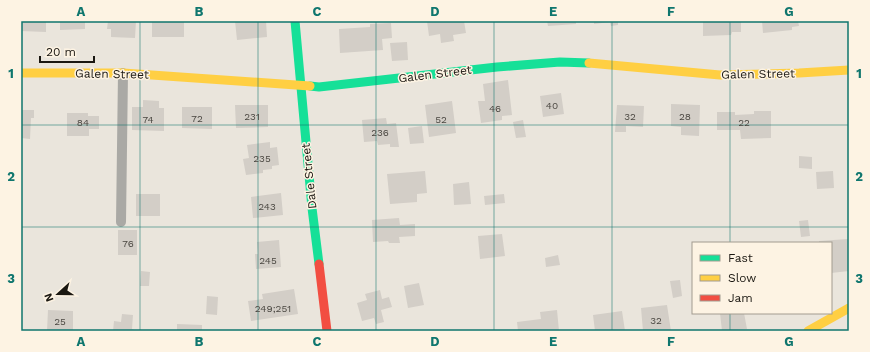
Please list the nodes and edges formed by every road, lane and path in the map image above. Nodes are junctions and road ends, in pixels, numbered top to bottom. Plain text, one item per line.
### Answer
1 (295, 21) edge
2 (849, 70) edge
3 (123, 73) junction
4 (21, 74) edge
5 (300, 85) junction
6 (121, 222) dead end
7 (849, 308) edge
8 (327, 331) edge
9 (808, 331) edge

1 - 5 street, Dale Street
2 - 5 street, Galen Street
3 - 4 street, Galen Street
3 - 5 street, Galen Street
3 - 6 lane
5 - 8 street, Dale Street
7 - 9 street

